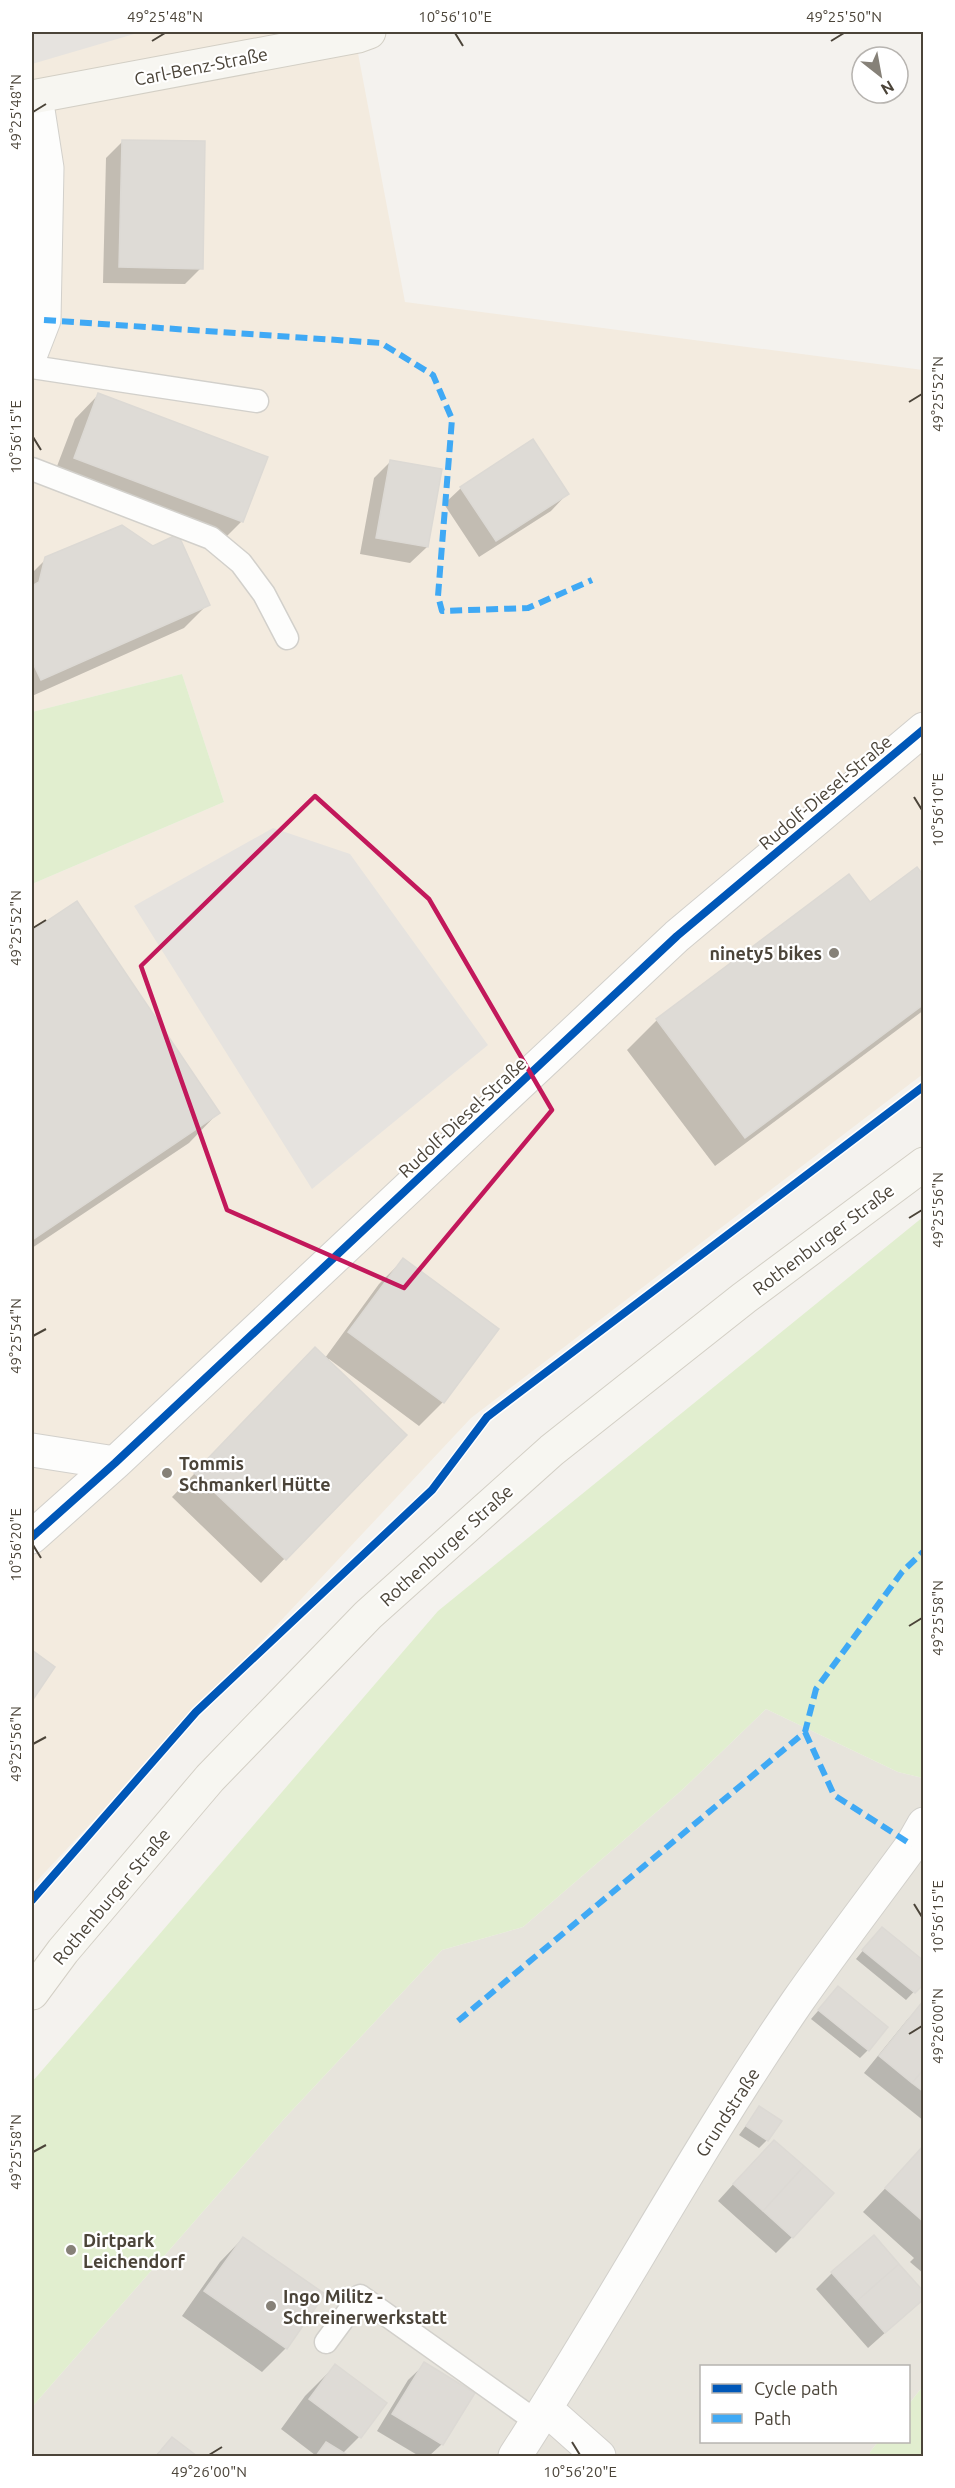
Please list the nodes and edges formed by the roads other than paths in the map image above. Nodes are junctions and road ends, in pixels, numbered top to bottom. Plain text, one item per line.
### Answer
1 (369, 32) edge
2 (34, 97) edge
3 (32, 351) edge
4 (32, 367) edge
5 (257, 401) dead end
6 (32, 469) edge
7 (286, 638) dead end
8 (924, 729) edge
9 (924, 1164) edge
10 (32, 1450) edge
11 (115, 1463) junction
12 (32, 1537) edge
13 (924, 1824) edge
14 (32, 1993) edge
15 (326, 2342) dead end
16 (542, 2415) junction
17 (515, 2457) edge
18 (599, 2457) edge

1 - 2 main road, Carl-Benz-Straße
2 - 3 street
4 - 5 lane
6 - 7 lane
8 - 11 street, Rudolf-Diesel-Straße
9 - 14 main road, Rothenburger Straße
10 - 11 street
11 - 12 street, Rudolf-Diesel-Straße
13 - 16 street, Grundstraße
15 - 16 lane
16 - 17 street, Grundstraße
16 - 18 street

